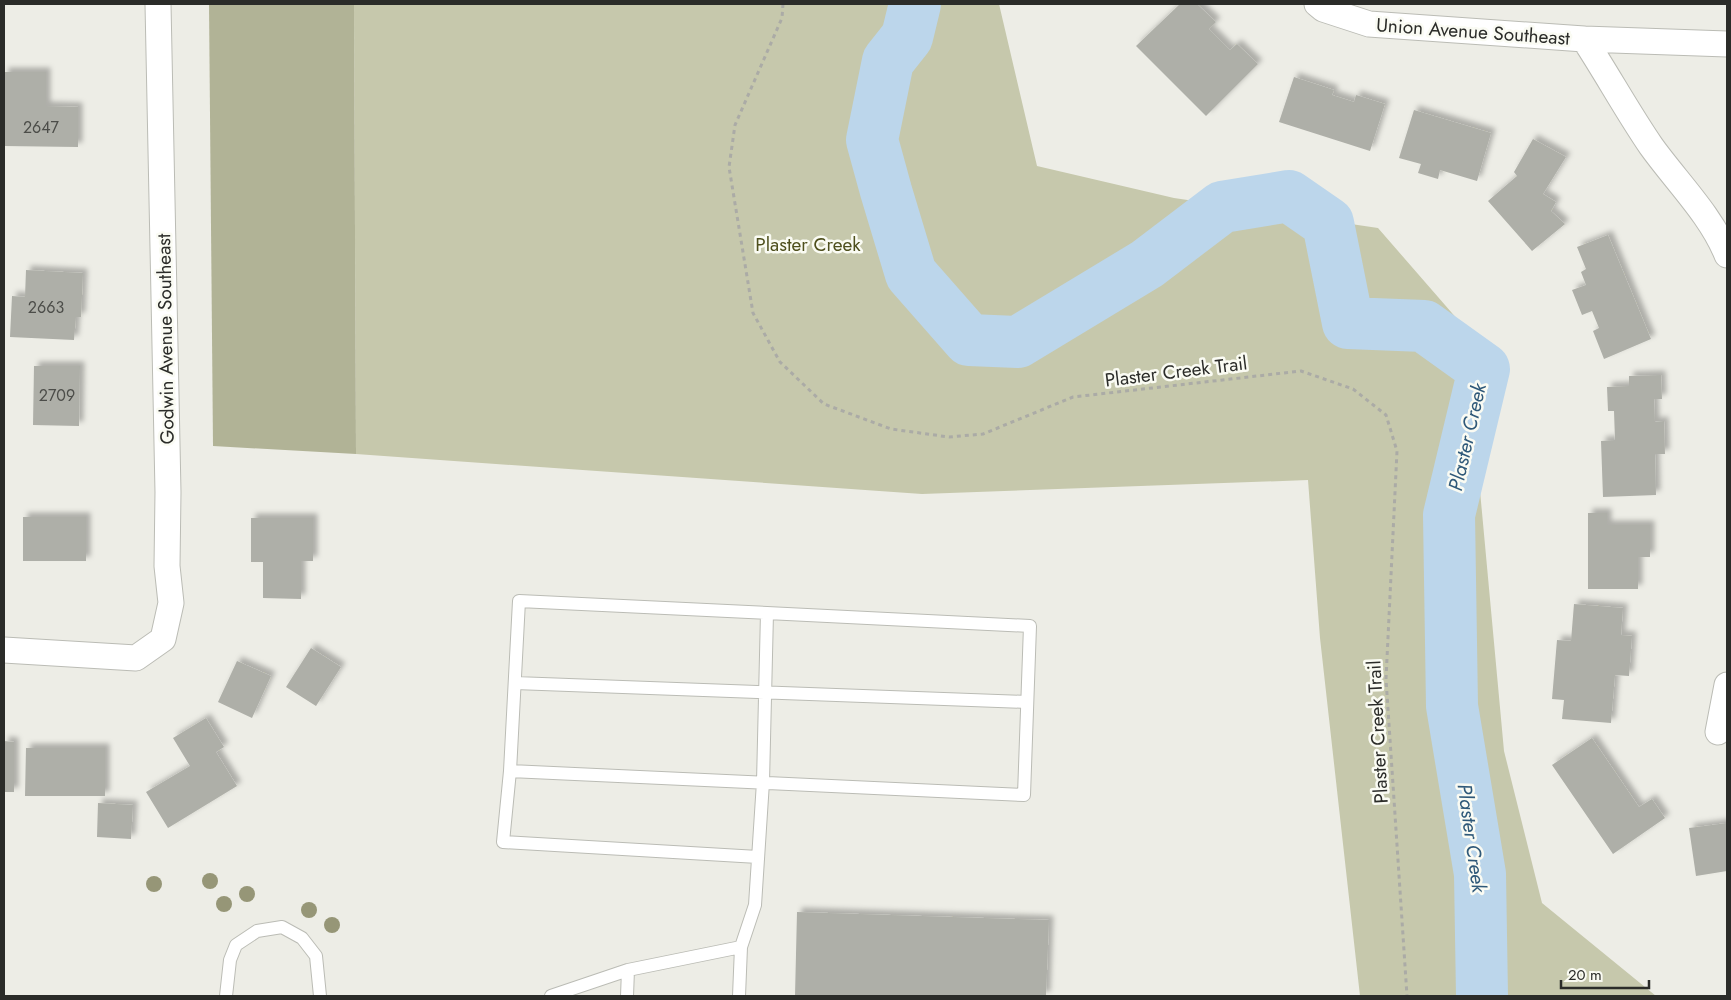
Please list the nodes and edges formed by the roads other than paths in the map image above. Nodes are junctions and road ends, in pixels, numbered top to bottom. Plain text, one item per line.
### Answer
1 (158, 4) edge
2 (1317, 4) edge
3 (1584, 39) junction
4 (1727, 44) edge
5 (1727, 256) edge
6 (767, 613) junction
7 (4, 650) edge
8 (516, 683) junction
9 (1727, 685) edge
10 (765, 693) junction
11 (1027, 702) junction
12 (1718, 732) dead end
13 (510, 771) junction
14 (763, 782) junction
15 (758, 856) junction
16 (741, 947) junction
17 (628, 970) junction
18 (320, 992) edge
19 (226, 996) edge
20 (551, 996) edge
21 (627, 996) edge
22 (739, 996) edge

1 - 7 street, Godwin Avenue Southeast
2 - 3 street, Union Avenue Southeast
3 - 4 street
3 - 5 street, Union Avenue Southeast
6 - 8 lane
6 - 10 lane
6 - 11 lane
8 - 10 lane
8 - 13 lane
9 - 12 street
10 - 11 lane
10 - 14 lane
11 - 14 lane
13 - 14 lane
13 - 15 lane
14 - 15 lane
15 - 16 lane
16 - 17 lane
16 - 22 lane
17 - 20 lane
17 - 21 lane
18 - 19 lane

